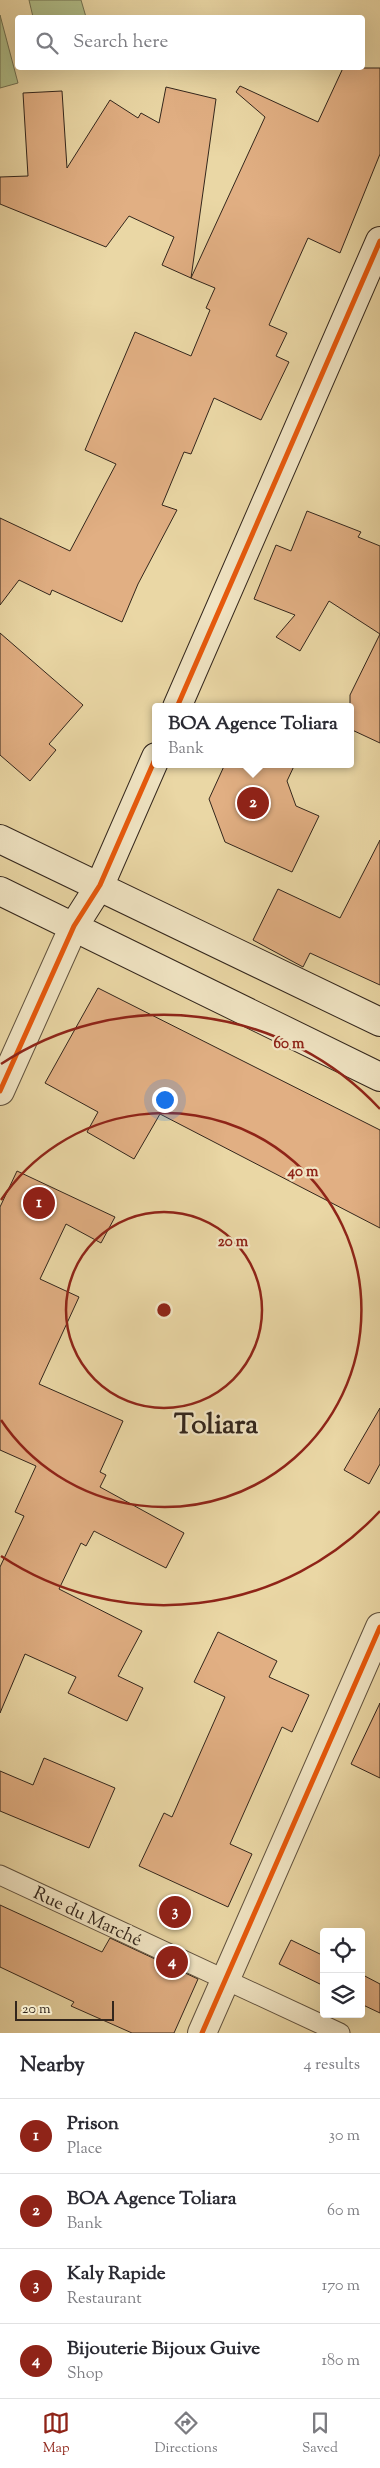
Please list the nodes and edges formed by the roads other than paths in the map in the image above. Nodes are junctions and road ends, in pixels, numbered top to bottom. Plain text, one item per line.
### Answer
1 (380, 241) edge
2 (179, 703) edge
3 (152, 766) edge
4 (0, 838) edge
5 (100, 885) junction
6 (0, 891) edge
7 (74, 926) junction
8 (380, 1022) edge
9 (380, 1077) edge
10 (0, 1090) edge
11 (380, 1626) edge
12 (0, 1874) edge
13 (225, 1979) junction
14 (202, 2033) edge
15 (340, 2033) edge

1 - 2 street
3 - 5 street
4 - 5 street
5 - 7 street
5 - 8 street
6 - 7 street
7 - 9 street
7 - 10 street
11 - 13 street
12 - 13 lane, Rue du Marché
13 - 14 street
13 - 15 lane, Rue du Marché

